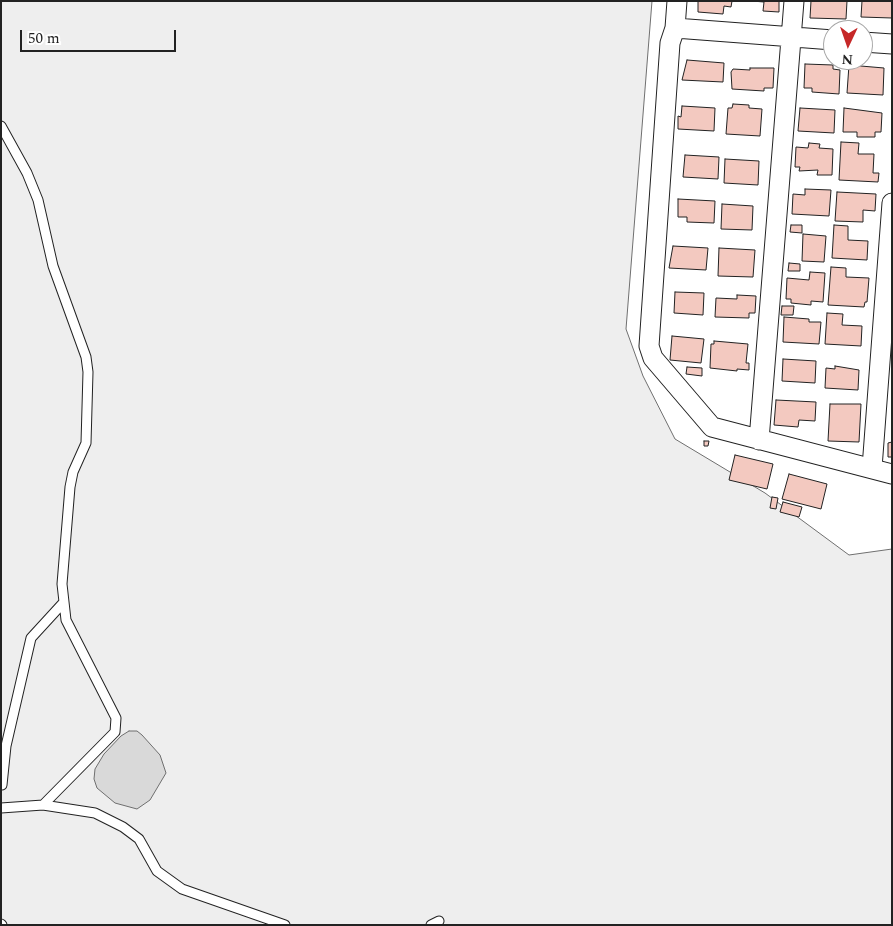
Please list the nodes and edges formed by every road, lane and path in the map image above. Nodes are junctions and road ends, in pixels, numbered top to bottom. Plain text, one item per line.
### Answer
1 (677, 1) edge
2 (794, 1) edge
3 (675, 28) junction
4 (792, 37) junction
5 (823, 39) edge
6 (873, 43) edge
7 (892, 44) edge
8 (1, 126) edge
9 (892, 203) edge
10 (759, 440) junction
11 (872, 468) junction
12 (892, 474) edge
13 (64, 602) junction
14 (2, 785) edge
15 (43, 805) junction
16 (1, 808) edge
17 (285, 925) edge

1 - 3 street
2 - 4 street
3 - 4 street
3 - 10 street
4 - 5 street
4 - 10 street
6 - 7 street
8 - 13 lane
9 - 11 street
10 - 11 street
11 - 12 street
13 - 14 lane
13 - 15 lane
15 - 16 lane
15 - 17 lane

